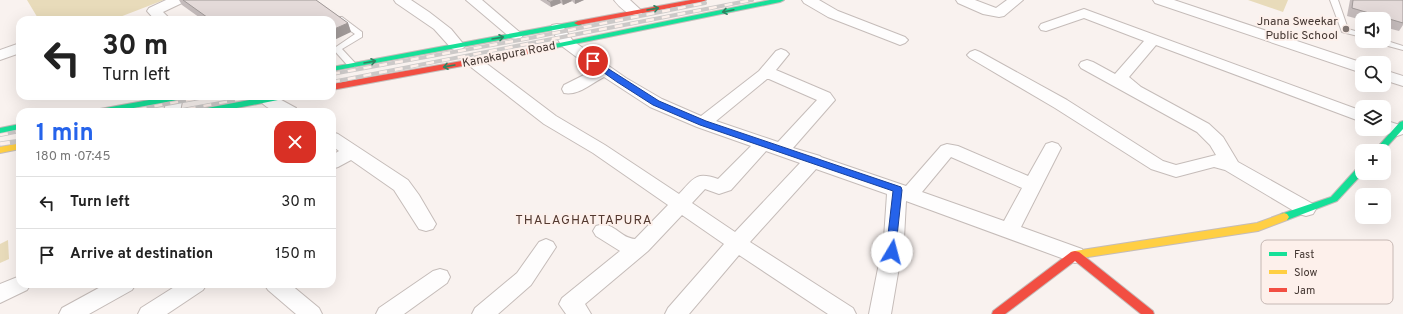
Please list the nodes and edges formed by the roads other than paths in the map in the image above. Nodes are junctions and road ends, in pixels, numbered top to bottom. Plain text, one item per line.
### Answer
1 (177, 0) edge
2 (401, 0) edge
3 (473, 0) edge
4 (621, 0) edge
5 (702, 0) edge
6 (780, 0) edge
7 (809, 0) edge
8 (963, 0) edge
9 (1016, 0) edge
10 (1160, 0) edge
11 (1334, 0) edge
12 (636, 12) junction
13 (332, 14) edge
14 (159, 16) edge
15 (335, 16) edge
16 (336, 17) edge
17 (1046, 27) dead end
18 (558, 28) junction
19 (1355, 33) edge
20 (516, 35) junction
21 (1153, 39) junction
22 (900, 40) dead end
23 (568, 44) junction
24 (1391, 44) edge
25 (457, 46) junction
26 (1403, 48) edge
27 (16, 49) edge
28 (336, 50) edge
29 (336, 50) edge
30 (781, 54) dead end
31 (0, 55) edge
32 (975, 55) dead end
33 (473, 61) junction
34 (1087, 65) dead end
35 (352, 66) junction
36 (1355, 66) edge
37 (336, 68) edge
38 (605, 70) junction
39 (765, 74) junction
40 (1391, 78) edge
41 (1403, 82) edge
42 (336, 86) edge
43 (570, 89) dead end
44 (1140, 94) junction
45 (146, 100) edge
46 (275, 105) edge
47 (115, 108) edge
48 (244, 108) edge
49 (1355, 114) edge
50 (703, 123) junction
51 (1395, 127) edge
52 (16, 128) edge
53 (0, 131) edge
54 (336, 141) edge
55 (764, 143) junction
56 (1383, 144) edge
57 (16, 147) edge
58 (1052, 148) dead end
59 (0, 150) edge
60 (782, 150) junction
61 (352, 151) junction
62 (814, 160) junction
63 (336, 161) edge
64 (1231, 166) junction
65 (1355, 176) edge
66 (1033, 185) junction
67 (904, 192) junction
68 (681, 205) junction
69 (1306, 209) junction
70 (426, 224) dead end
71 (603, 231) dead end
72 (1009, 231) junction
73 (737, 243) junction
74 (546, 247) dead end
75 (637, 248) junction
76 (1075, 255) junction
77 (440, 277) dead end
78 (16, 286) edge
79 (119, 288) edge
80 (190, 288) edge
81 (280, 288) edge
82 (0, 294) edge
83 (82, 311) edge
84 (149, 314) edge
85 (310, 314) edge
86 (387, 314) edge
87 (483, 314) edge
88 (580, 314) edge
89 (676, 314) edge
90 (845, 314) edge
91 (880, 314) edge
92 (997, 314) edge
93 (1149, 314) edge

1 - 14 street
2 - 25 street
3 - 20 street
4 - 12 street
12 -> 5 main road, Kanakapura Road
6 -> 23 main road, Kanakapura Road
7 - 22 street
8 - 9 street
10 - 36 street
11 - 19 lane
12 - 18 main road, Kanakapura Road
13 - 15 lane
16 - 29 lane
17 - 21 street
18 - 20 main road, Kanakapura Road
18 - 23 street
25 -> 20 main road, Kanakapura Road
21 - 44 street
21 - 49 street
23 - 33 main road, Kanakapura Road
23 - 38 street
24 - 26 lane
35 -> 25 main road, Kanakapura Road
27 - 31 street
28 - 35 lane
30 - 39 street
32 - 64 street
33 -> 42 main road, Kanakapura Road
33 - 68 street
34 - 44 street
35 - 37 main road, Kanakapura Road
38 - 43 street
38 - 50 street
39 - 50 street
39 - 60 street
40 - 41 street
44 - 64 street
45 - 47 main road
46 - 48 main road
50 - 55 street
51 - 56 main road
52 - 53 main road
54 - 61 street
55 - 60 street
55 - 68 street
57 - 59 main road
58 - 66 street
60 - 62 street
61 - 63 street
61 - 70 street
62 - 67 street
62 - 73 street
64 - 69 street
65 - 69 main road
66 - 67 street
66 - 72 street
67 - 72 street
67 - 91 street
68 - 73 street
68 - 75 street
69 - 76 main road
71 - 75 street
72 - 76 street
73 - 89 street
73 - 90 street
74 - 87 street
75 - 88 street
76 - 92 main road
76 - 93 main road
77 - 86 street
78 - 82 street
79 - 83 street
80 - 84 street
81 - 85 street

